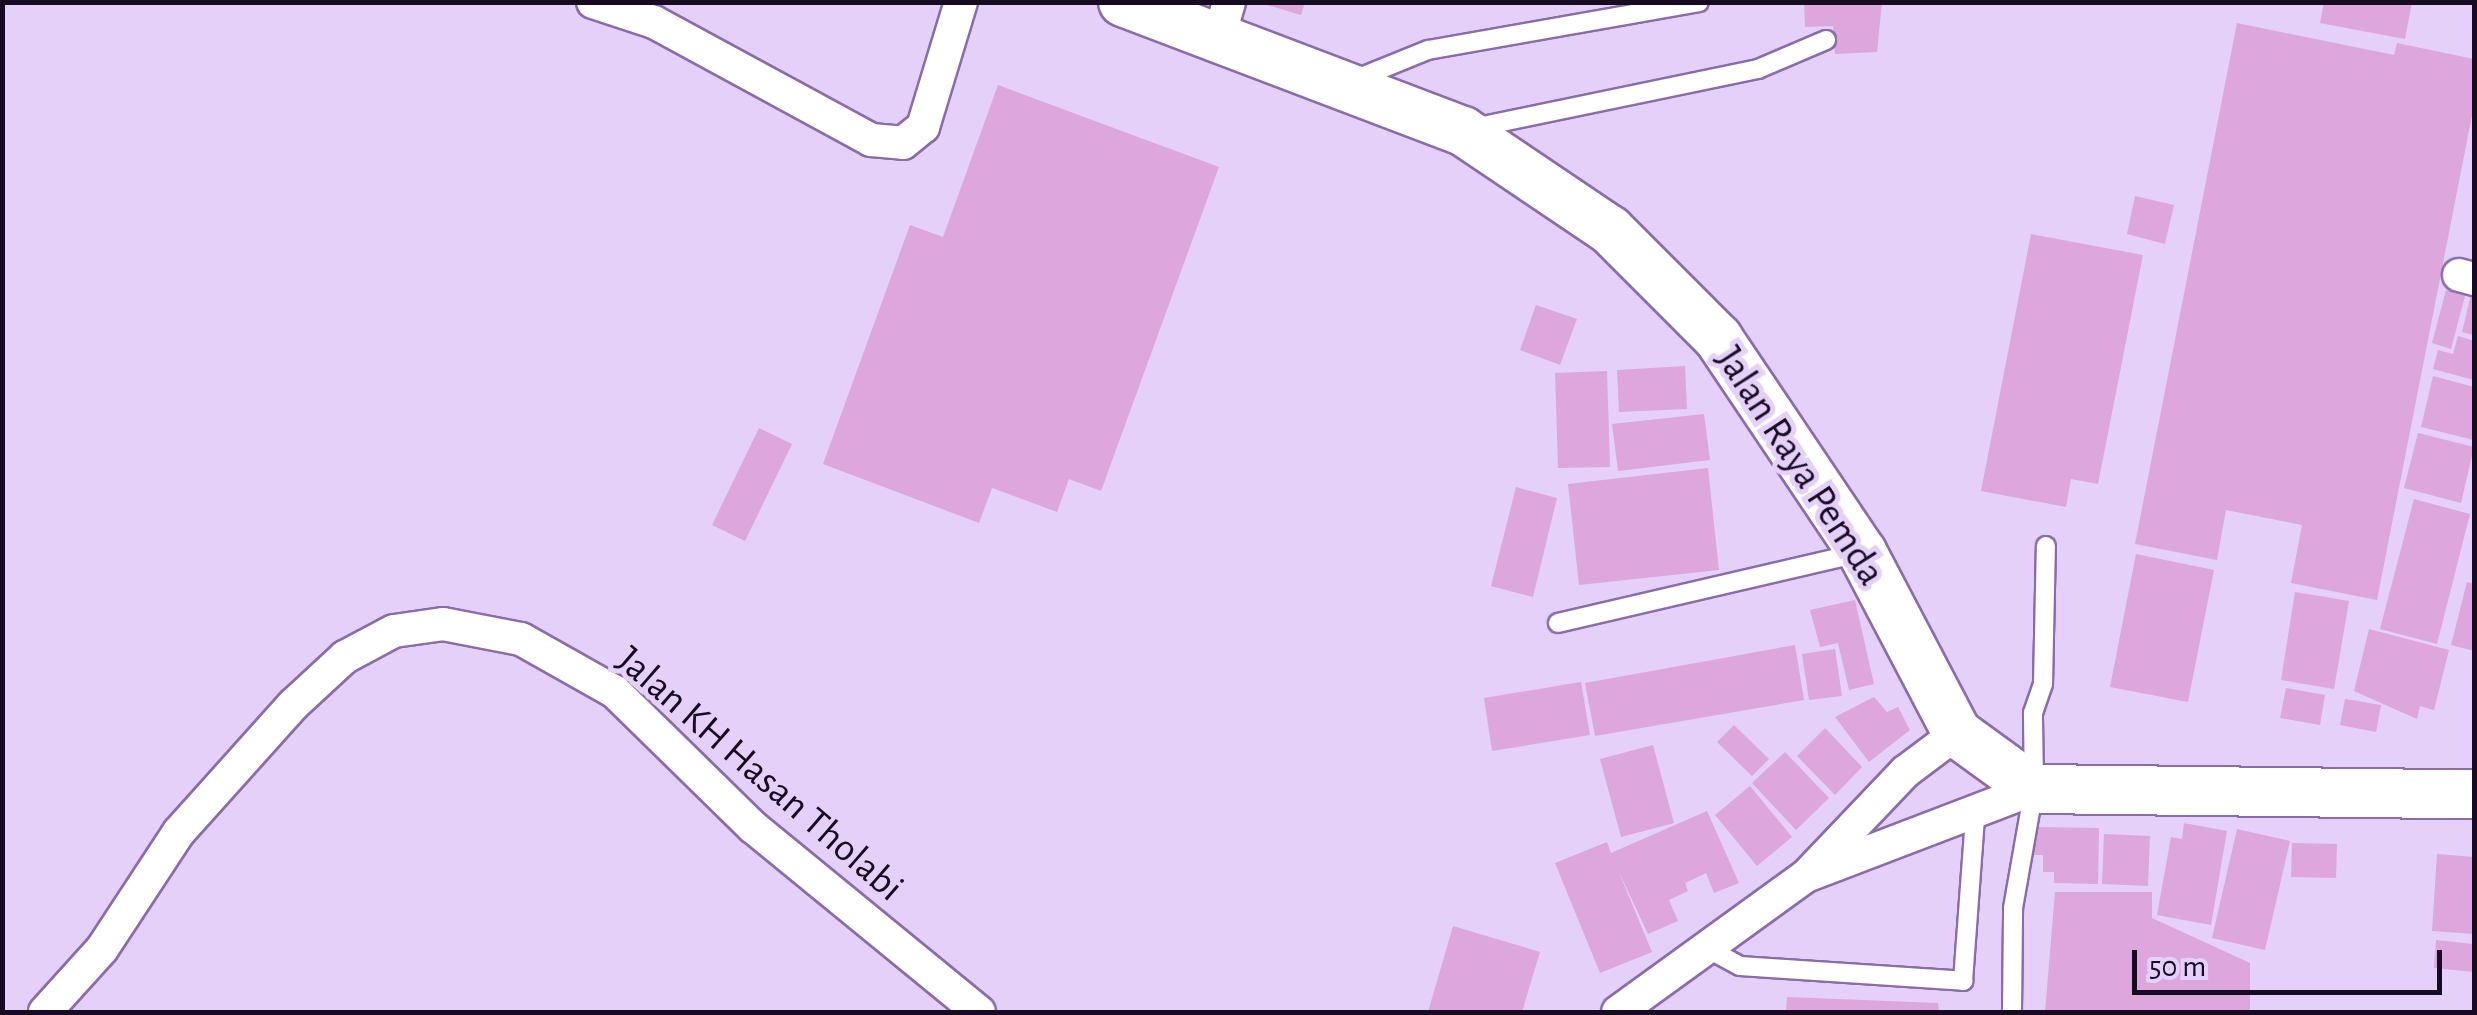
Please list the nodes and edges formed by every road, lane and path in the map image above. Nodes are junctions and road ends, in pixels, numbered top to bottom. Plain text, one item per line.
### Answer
1 (593, 2) edge
2 (961, 2) edge
3 (1123, 2) edge
4 (1699, 2) edge
5 (1224, 22) edge
6 (1826, 40) dead end
7 (1344, 84) junction
8 (1463, 131) junction
9 (2046, 546) dead end
10 (1862, 552) junction
11 (1558, 623) dead end
12 (1958, 733) junction
13 (2034, 789) junction
14 (2474, 794) edge
15 (1975, 818) junction
16 (1806, 876) junction
17 (1703, 946) junction
18 (45, 1012) edge
19 (979, 1012) edge
20 (1618, 1012) edge
21 (2012, 1012) edge

1 - 2 street
3 - 5 main road, Jalan Raya Pemda
4 - 7 lane
5 - 7 main road, Jalan Raya Pemda
6 - 8 lane
7 - 8 main road, Jalan Raya Pemda
8 - 10 main road, Jalan Raya Pemda
9 - 13 lane
10 - 11 lane
10 - 12 main road, Jalan Raya Pemda
12 - 13 main road, Jalan Raya Pemda
12 - 16 street
13 - 14 main road
13 - 15 street
13 - 21 lane
15 - 16 street
15 - 17 lane
16 - 17 street
17 - 20 street
18 - 19 street, Jalan KH Hasan Tholabi

